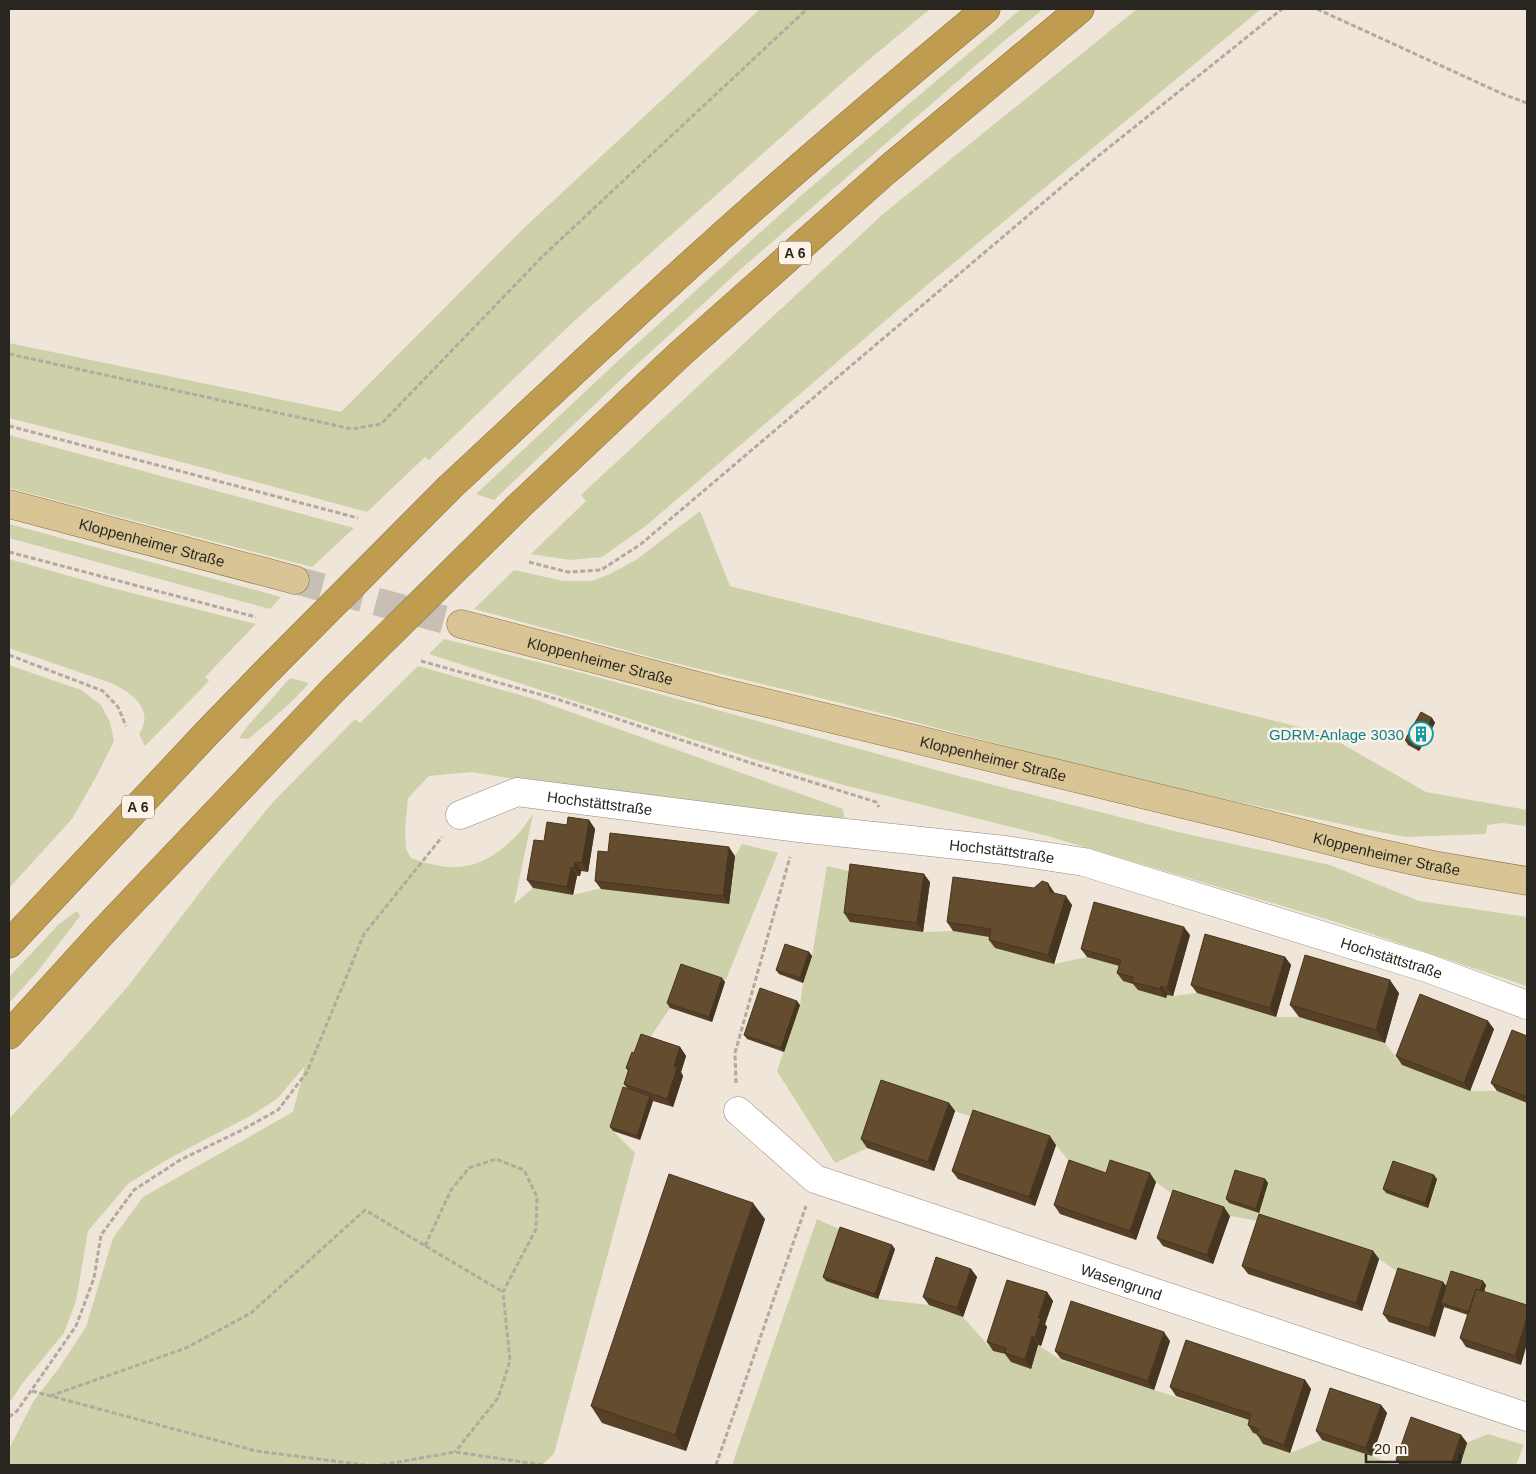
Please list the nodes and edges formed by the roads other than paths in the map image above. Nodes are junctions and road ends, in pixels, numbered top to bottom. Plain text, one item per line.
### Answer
1 (986, 9) edge
2 (1080, 9) edge
3 (9, 504) edge
4 (295, 580) tunnel mouth
5 (461, 624) tunnel mouth
6 (460, 815) road end
7 (1527, 881) edge
8 (9, 944) edge
9 (1527, 1005) edge
10 (9, 1035) edge
11 (738, 1111) road end
12 (1527, 1417) edge

1 - 8 highway, A 6, bridge
2 - 10 highway, A 6, bridge
3 - 4 main road, Kloppenheimer Straße
5 - 7 main road, Kloppenheimer Straße
6 - 9 street, Hochstättstraße
11 - 12 street, Wasengrund

